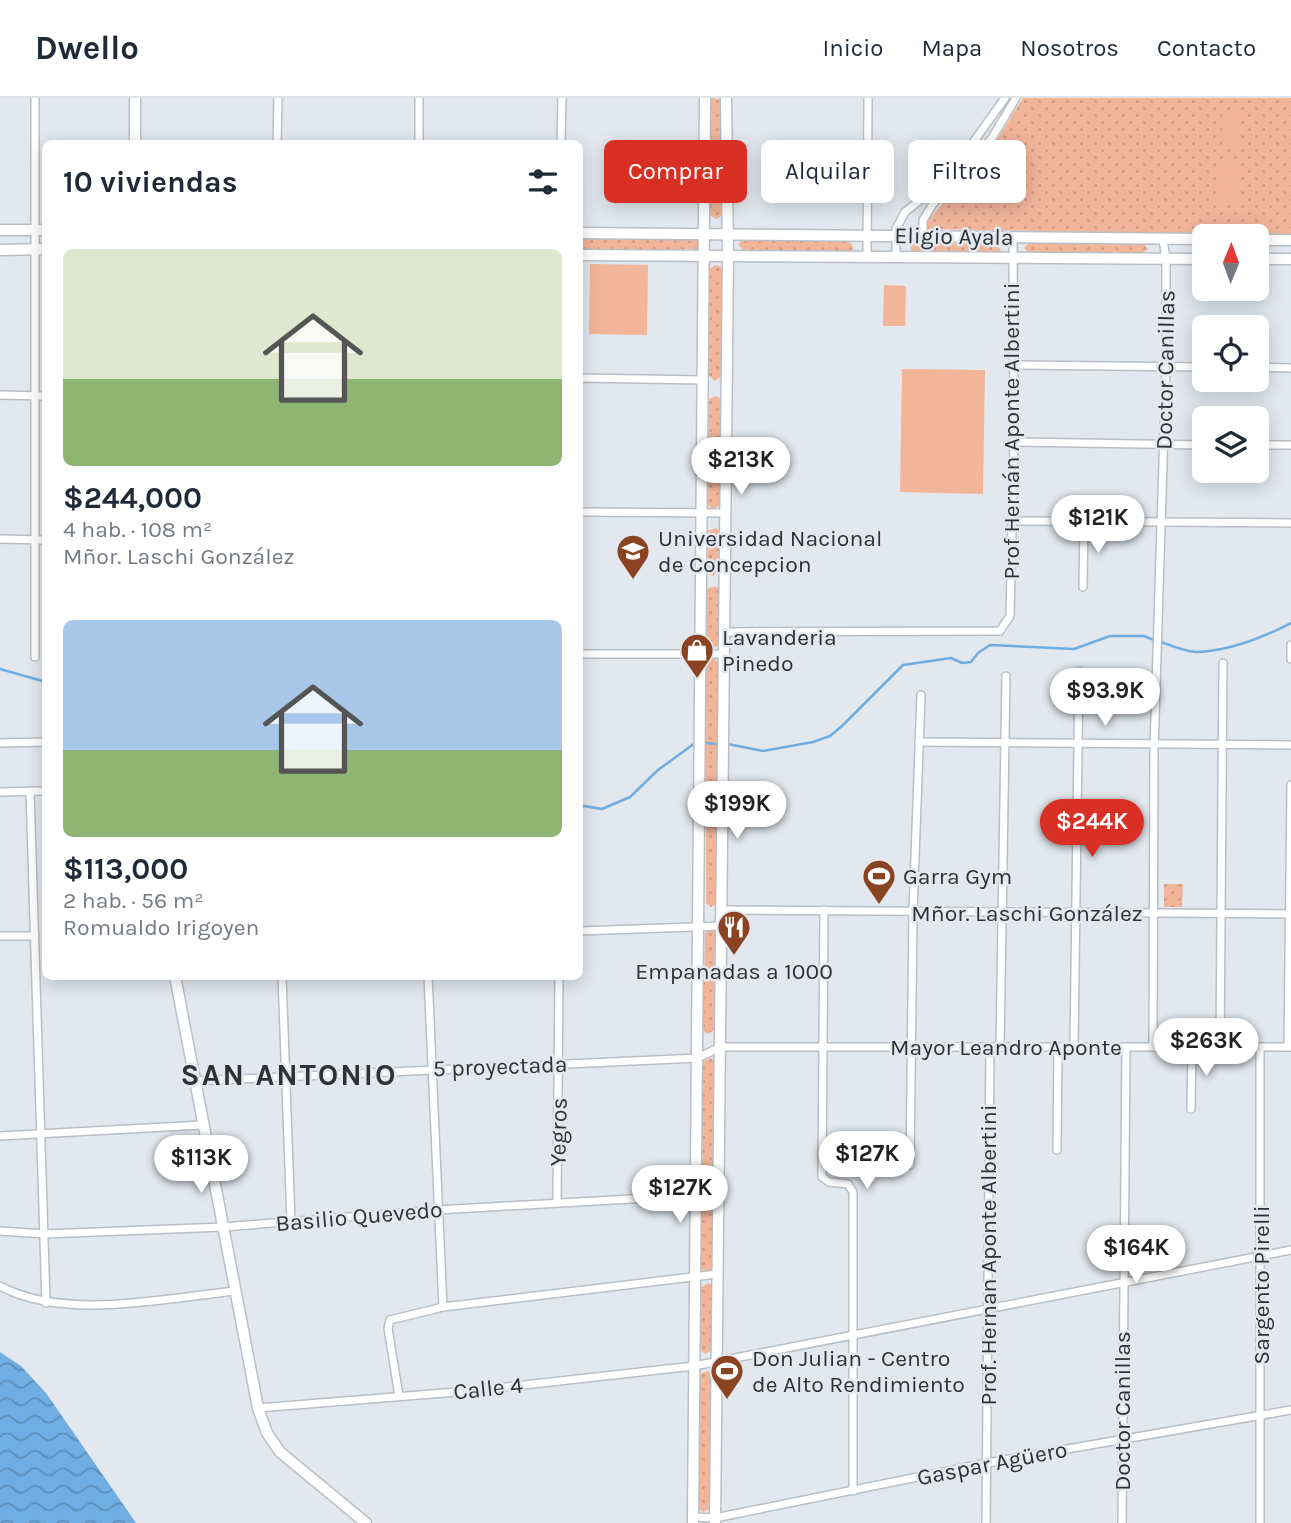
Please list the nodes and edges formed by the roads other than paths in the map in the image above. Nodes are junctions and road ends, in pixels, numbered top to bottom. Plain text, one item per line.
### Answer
1 (36, 98) edge
2 (135, 98) edge
3 (278, 98) edge
4 (419, 98) edge
5 (562, 98) edge
6 (705, 98) edge
7 (726, 98) edge
8 (868, 98) edge
9 (1005, 98) edge
10 (1016, 98) edge
11 (135, 140) edge
12 (278, 140) edge
13 (419, 140) edge
14 (561, 140) edge
15 (0, 230) edge
16 (40, 230) edge
17 (583, 233) edge
18 (727, 233) junction
19 (704, 234) junction
20 (868, 236) junction
21 (896, 236) junction
22 (923, 236) junction
23 (1013, 237) junction
24 (1163, 239) junction
25 (1192, 239) edge
26 (1269, 240) edge
27 (1291, 240) edge
28 (41, 249) edge
29 (0, 250) edge
30 (583, 254) edge
31 (706, 254) junction
32 (729, 255) junction
33 (867, 257) junction
34 (1011, 257) junction
35 (896, 258) junction
36 (1166, 259) junction
37 (1192, 259) edge
38 (1269, 259) edge
39 (1291, 259) edge
40 (1011, 365) junction
41 (1166, 367) junction
42 (1192, 367) edge
43 (1269, 367) edge
44 (1291, 368) edge
45 (583, 378) edge
46 (704, 380) junction
47 (0, 395) edge
48 (35, 396) junction
49 (42, 396) edge
50 (1014, 442) junction
51 (1164, 444) junction
52 (1192, 445) edge
53 (1269, 445) edge
54 (1291, 445) edge
55 (583, 512) edge
56 (703, 513) junction
57 (726, 513) junction
58 (1011, 521) junction
59 (1084, 523) junction
60 (1291, 523) edge
61 (1161, 524) junction
62 (0, 539) edge
63 (35, 540) junction
64 (42, 540) edge
65 (1083, 587) dead end
66 (725, 632) junction
67 (1291, 645) edge
68 (702, 653) junction
69 (583, 654) edge
70 (724, 654) junction
71 (35, 657) dead end
72 (1291, 659) edge
73 (1223, 663) dead end
74 (1079, 671) dead end
75 (1006, 676) dead end
76 (922, 695) dead end
77 (42, 742) edge
78 (919, 742) junction
79 (1005, 742) junction
80 (1155, 742) junction
81 (0, 743) edge
82 (1080, 743) junction
83 (1224, 743) junction
84 (1291, 745) edge
85 (1291, 785) edge
86 (30, 791) junction
87 (42, 791) edge
88 (0, 792) edge
89 (722, 910) junction
90 (824, 910) junction
91 (913, 912) junction
92 (1002, 912) junction
93 (1077, 912) junction
94 (1154, 914) junction
95 (1221, 914) junction
96 (1290, 914) edge
97 (721, 926) junction
98 (699, 927) junction
99 (583, 931) edge
100 (0, 936) edge
101 (35, 936) junction
102 (42, 952) edge
103 (36, 953) junction
104 (176, 980) edge
105 (282, 980) edge
106 (428, 980) edge
107 (559, 980) edge
108 (720, 1047) junction
109 (822, 1047) junction
110 (911, 1047) junction
111 (990, 1047) junction
112 (1000, 1047) junction
113 (1058, 1047) junction
114 (1074, 1047) junction
115 (1126, 1047) junction
116 (1153, 1047) junction
117 (1192, 1047) junction
118 (1220, 1047) junction
119 (1260, 1047) junction
120 (1289, 1047) edge
121 (698, 1058) junction
122 (558, 1064) junction
123 (433, 1069) junction
124 (285, 1076) junction
125 (193, 1081) junction
126 (1191, 1109) dead end
127 (202, 1125) junction
128 (42, 1134) junction
129 (0, 1136) edge
130 (1057, 1150) dead end
131 (910, 1166) dead end
132 (719, 1194) junction
133 (696, 1195) junction
134 (557, 1203) junction
135 (437, 1210) junction
136 (291, 1222) junction
137 (223, 1227) junction
138 (0, 1231) edge
139 (45, 1234) junction
140 (1291, 1250) edge
141 (1261, 1256) junction
142 (717, 1274) junction
143 (695, 1275) junction
144 (1122, 1283) junction
145 (0, 1286) edge
146 (236, 1291) junction
147 (46, 1303) junction
148 (443, 1307) junction
149 (986, 1310) junction
150 (855, 1335) junction
151 (717, 1362) junction
152 (694, 1366) junction
153 (399, 1396) junction
154 (258, 1408) junction
155 (1291, 1410) edge
156 (1260, 1416) junction
157 (1121, 1438) junction
158 (987, 1463) junction
159 (853, 1491) junction
160 (693, 1520) edge
161 (715, 1521) edge
162 (366, 1523) edge
163 (986, 1523) edge
164 (1122, 1523) edge
165 (1260, 1523) edge

1 - 16 street
2 - 11 street
3 - 12 street
4 - 13 street
5 - 14 street
6 - 19 street
7 - 18 street
8 - 20 street
9 - 21 street
10 - 22 street
15 - 16 street
16 - 28 street
17 - 19 street, Eligio Ayala
18 - 19 street, Eligio Ayala
18 - 20 street, Eligio Ayala
18 - 32 street
19 - 31 street
20 - 21 street, Eligio Ayala
20 - 33 street
21 - 22 street, Eligio Ayala
21 - 35 street
22 - 23 street, Eligio Ayala
23 - 24 street, Eligio Ayala
23 - 34 street, Prof Hernán Aponte Albertini
24 - 25 street, Eligio Ayala
24 - 36 street, Doctor Canillas
26 - 27 street
28 - 29 street
28 - 48 street
30 - 31 street, Eligio Ayala
31 - 32 street, Eligio Ayala
31 - 46 street
32 - 33 street, Eligio Ayala
32 - 57 street
33 - 35 street, Eligio Ayala
34 - 35 street, Eligio Ayala
34 - 36 street, Eligio Ayala
34 - 40 street, Prof Hernán Aponte Albertini
36 - 37 street, Eligio Ayala
36 - 41 street, Doctor Canillas
38 - 39 street
40 - 41 street
40 - 50 street, Prof Hernán Aponte Albertini
41 - 42 street
41 - 51 street, Doctor Canillas
43 - 44 street
45 - 46 street
46 - 56 street
47 - 48 street
48 - 49 street
48 - 63 street
50 - 51 street
50 - 58 street, Prof Hernán Aponte Albertini
51 - 52 street
51 - 61 street, Doctor Canillas
53 - 54 street
55 - 56 street
56 - 57 street
56 - 68 street
57 - 66 street
58 - 59 street
58 - 66 street, Prof Hernán Aponte Albertini
59 - 61 street
59 - 65 street
60 - 61 street
61 - 80 street, Doctor Canillas
62 - 63 street
63 - 64 street
63 - 71 street
66 - 70 street
67 - 72 street
68 - 69 street
68 - 70 street
68 - 98 street
70 - 89 street
73 - 83 street
74 - 82 street
75 - 79 street
76 - 78 street
77 - 81 street
78 - 79 street
78 - 91 street
79 - 82 street
79 - 92 street
80 - 82 street
80 - 83 street
80 - 94 street, Doctor Canillas
82 - 93 street
83 - 84 street
83 - 95 street
85 - 96 street
86 - 87 street
86 - 88 street
86 - 101 street
89 - 90 street, Mñor. Laschi González
89 - 97 street
90 - 91 street, Mñor. Laschi González
90 - 109 street
91 - 92 street, Mñor. Laschi González
91 - 110 street
92 - 93 street, Mñor. Laschi González
92 - 112 street
93 - 94 street, Mñor. Laschi González
93 - 114 street
94 - 95 street, Mñor. Laschi González
94 - 116 street, Doctor Canillas
95 - 96 street, Mñor. Laschi González
95 - 118 street
96 - 120 street
97 - 98 street
97 - 108 street
98 - 99 street
98 - 121 street
100 - 101 street
101 - 103 street
102 - 103 street
103 - 128 street
104 - 125 street
105 - 124 street
106 - 123 street
107 - 122 street, Yegros
108 - 109 street, Mayor Leandro Aponte
108 - 121 street, 5 proyectada
108 - 132 street
109 - 110 street, Mayor Leandro Aponte
109 - 150 street
110 - 111 street, Mayor Leandro Aponte
110 - 131 street
111 - 112 street, Mayor Leandro Aponte
111 - 149 street, Prof. Hernan Aponte Albertini
112 - 113 street, Mayor Leandro Aponte
113 - 114 street, Mayor Leandro Aponte
113 - 130 street
114 - 115 street, Mayor Leandro Aponte
115 - 116 street, Mayor Leandro Aponte
115 - 144 street, Doctor Canillas
116 - 117 street, Mayor Leandro Aponte
117 - 118 street, Mayor Leandro Aponte
117 - 126 street
118 - 119 street, Mayor Leandro Aponte
119 - 120 street, Mayor Leandro Aponte
119 - 141 street, Sargento Pirelli
121 - 122 street, 5 proyectada
121 - 133 street
122 - 123 street, 5 proyectada
122 - 134 street, Yegros
123 - 124 street, 5 proyectada
123 - 135 street
124 - 125 street, 5 proyectada
124 - 136 street
125 - 127 street
127 - 128 street
127 - 137 street
128 - 129 street
128 - 139 street
132 - 133 street, Basilio Quevedo
132 - 142 street
133 - 134 street, Basilio Quevedo
133 - 143 street
134 - 135 street, Basilio Quevedo
135 - 136 street, Basilio Quevedo
135 - 148 street
136 - 137 street, Basilio Quevedo
137 - 139 street, Basilio Quevedo
137 - 146 street
138 - 139 street, Basilio Quevedo
139 - 147 street
140 - 141 street, Calle 4
141 - 144 street, Calle 4
141 - 156 street, Sargento Pirelli
142 - 143 street
142 - 151 street
143 - 148 street
143 - 152 street
144 - 149 street, Calle 4
144 - 157 street, Doctor Canillas
145 - 147 street
146 - 147 street
146 - 154 street
148 - 153 street
149 - 150 street, Calle 4
149 - 158 street, Prof. Hernan Aponte Albertini
150 - 151 street, Calle 4
150 - 159 street
151 - 152 street, Calle 4
151 - 161 street
152 - 153 street, Calle 4
152 - 160 street
153 - 154 street, Calle 4
154 - 162 street
155 - 156 street, Gaspar Agüero
156 - 157 street, Gaspar Agüero
156 - 165 street, Sargento Pirelli
157 - 158 street, Gaspar Agüero
157 - 164 street, Doctor Canillas
158 - 159 street, Gaspar Agüero
158 - 163 street
159 - 161 street, Gaspar Agüero
160 - 161 street, Gaspar Agüero

